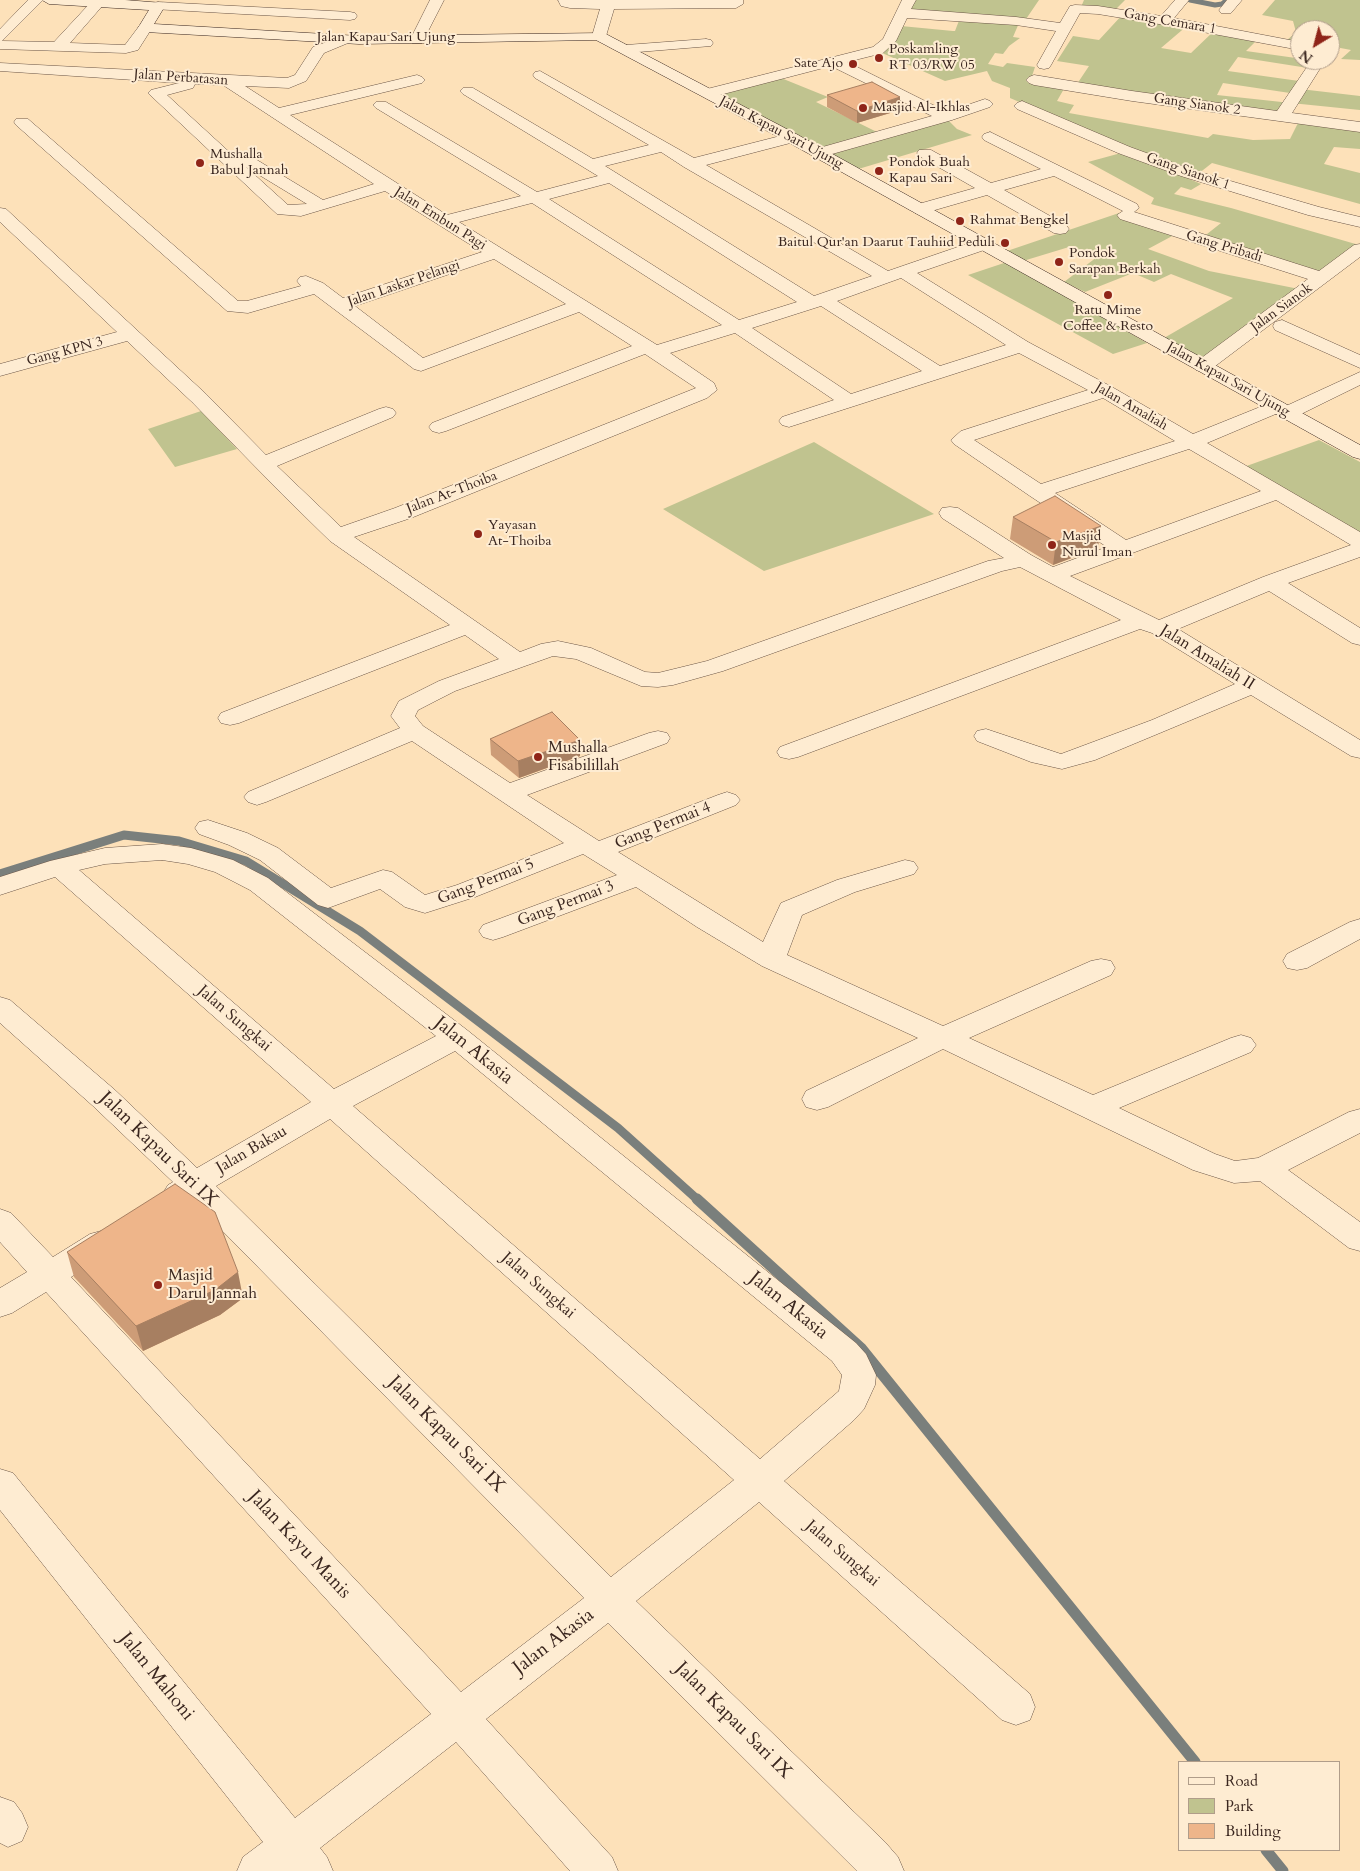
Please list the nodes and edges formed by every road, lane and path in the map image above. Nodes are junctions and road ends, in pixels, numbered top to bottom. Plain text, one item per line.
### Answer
1 (36, 0) edge
2 (49, 0) edge
3 (437, 0) edge
4 (565, 0) edge
5 (736, 0) edge
6 (1182, 0) edge
7 (160, 3) edge
8 (906, 3) edge
9 (97, 4) junction
10 (608, 5) junction
11 (1077, 5) edge
12 (350, 16) dead end
13 (1165, 21) junction
14 (145, 28) junction
15 (1064, 28) junction
16 (599, 36) junction
17 (0, 37) edge
18 (343, 40) junction
19 (417, 40) junction
20 (706, 43) dead end
21 (1290, 44) edge
22 (0, 45) edge
23 (58, 47) junction
24 (626, 49) junction
25 (834, 62) junction
26 (1044, 65) dead end
27 (0, 67) edge
28 (1312, 70) edge
29 (540, 75) dead end
30 (416, 80) dead end
31 (1034, 80) dead end
32 (221, 81) junction
33 (468, 91) dead end
34 (708, 93) junction
35 (985, 104) dead end
36 (381, 105) dead end
37 (1022, 106) dead end
38 (278, 113) junction
39 (1282, 116) junction
40 (946, 117) junction
41 (22, 122) dead end
42 (1360, 127) edge
43 (990, 136) dead end
44 (792, 138) junction
45 (662, 147) junction
46 (219, 149) junction
47 (818, 153) junction
48 (925, 153) dead end
49 (690, 164) junction
50 (590, 165) junction
51 (1056, 170) junction
52 (611, 178) junction
53 (278, 180) junction
54 (257, 185) junction
55 (387, 186) junction
56 (990, 190) junction
57 (534, 197) junction
58 (321, 206) junction
59 (921, 209) junction
60 (0, 213) edge
61 (443, 221) junction
62 (1360, 222) edge
63 (1060, 229) dead end
64 (984, 244) junction
65 (1360, 249) edge
66 (495, 253) junction
67 (895, 274) junction
68 (1323, 278) junction
69 (817, 301) junction
70 (341, 305) junction
71 (578, 306) junction
72 (738, 326) junction
73 (1282, 326) dead end
74 (130, 334) junction
75 (1021, 346) junction
76 (651, 349) junction
77 (1360, 362) edge
78 (1203, 366) junction
79 (0, 370) edge
80 (938, 373) junction
81 (1360, 378) edge
82 (1105, 391) junction
83 (849, 401) junction
84 (1283, 410) junction
85 (386, 413) dead end
86 (789, 420) dead end
87 (439, 427) dead end
88 (1191, 442) junction
89 (1360, 453) edge
90 (263, 464) junction
91 (1037, 492) junction
92 (1276, 492) junction
93 (950, 514) dead end
94 (338, 536) junction
95 (1360, 542) edge
96 (1123, 548) junction
97 (1360, 549) edge
98 (1023, 560) junction
99 (1052, 575) junction
100 (1271, 582) junction
101 (1150, 625) junction
102 (468, 626) junction
103 (1360, 638) edge
104 (516, 660) junction
105 (1251, 686) junction
106 (230, 718) dead end
107 (414, 732) junction
108 (986, 736) dead end
109 (658, 738) dead end
110 (1360, 751) edge
111 (789, 752) dead end
112 (508, 793) junction
113 (257, 797) dead end
114 (727, 800) dead end
115 (208, 828) dead end
116 (591, 848) junction
117 (59, 867) junction
118 (905, 868) dead end
119 (639, 876) junction
120 (0, 886) edge
121 (1360, 928) edge
122 (493, 931) dead end
123 (772, 960) junction
124 (1297, 961) dead end
125 (1101, 968) dead end
126 (0, 1007) edge
127 (457, 1037) junction
128 (942, 1038) junction
129 (1240, 1045) dead end
130 (817, 1098) dead end
131 (332, 1104) junction
132 (1090, 1108) junction
133 (1360, 1120) edge
134 (1265, 1168) junction
135 (194, 1183) junction
136 (154, 1209) edge
137 (0, 1220) edge
138 (122, 1229) edge
139 (1360, 1239) edge
140 (49, 1275) junction
141 (0, 1304) edge
142 (759, 1481) junction
143 (0, 1484) edge
144 (610, 1600) junction
145 (1016, 1707) dead end
146 (458, 1716) junction
147 (301, 1858) edge
148 (258, 1871) edge
149 (597, 1871) edge
150 (883, 1871) edge

1 - 17 street
2 - 9 street
3 - 19 street
4 - 10 street
5 - 10 street
6 - 13 street
7 - 9 street
7 - 12 street
7 - 14 street
8 - 15 street
8 - 25 street
9 - 23 street
10 - 16 street
11 - 13 street, Gang Cemara 1
11 - 15 street, Gang Cemara 1
13 - 21 street, Gang Cemara 1
14 - 18 street, Jalan Kapau Sari Ujung
14 - 23 street
15 - 26 street, Gang Cemara 1
16 - 19 street, Jalan Kapau Sari Ujung
16 - 24 street, Jalan Kapau Sari Ujung
18 - 19 street, Jalan Kapau Sari Ujung
18 - 32 street, Jalan Perbatasan
20 - 24 street
22 - 23 street
24 - 34 street, Jalan Kapau Sari Ujung
25 - 34 street
25 - 40 street
27 - 32 street, Jalan Perbatasan
28 - 39 street
29 - 45 street, Jalan Amaliah
30 - 38 street
31 - 39 street, Gang Sianok 2
32 - 38 street, Jalan Embun Pagi
32 - 46 street
33 - 50 street
34 - 44 street, Jalan Kapau Sari Ujung
35 - 40 street
36 - 57 street
37 - 62 street, Gang Sianok 1
38 - 55 street, Jalan Embun Pagi
39 - 42 street, Gang Sianok 2
40 - 47 street
41 - 70 street
43 - 51 street, Gang Pribadi
44 - 47 street, Jalan Kapau Sari Ujung
44 - 49 street
45 - 49 street, Jalan Amaliah
45 - 50 street
46 - 53 street
46 - 54 street
47 - 59 street, Jalan Kapau Sari Ujung
48 - 56 street
49 - 67 street, Jalan Amaliah
50 - 52 street
51 - 56 street
51 - 68 street, Gang Pribadi
52 - 57 street
52 - 69 street
53 - 54 street
53 - 58 street
54 - 58 street
55 - 58 street
55 - 61 street, Jalan Embun Pagi
56 - 59 street
56 - 63 street
57 - 61 street
57 - 72 street
59 - 64 street, Jalan Kapau Sari Ujung
60 - 74 street
61 - 66 street, Jalan Embun Pagi
64 - 67 street
64 - 78 street, Jalan Kapau Sari Ujung
65 - 68 street, Jalan Sianok
66 - 70 street, Jalan Laskar Pelangi
66 - 71 street, Jalan Embun Pagi
67 - 69 street
67 - 75 street, Jalan Amaliah
68 - 78 street, Jalan Sianok
69 - 72 street
69 - 80 street
70 - 71 street
71 - 76 street, Jalan Embun Pagi
72 - 76 street
72 - 83 street
73 - 77 street
74 - 79 street, Gang KPN 3
74 - 90 street
75 - 80 street
75 - 82 street, Jalan Amaliah
76 - 87 street
76 - 94 street, Jalan At-Thoiba
78 - 84 street, Jalan Kapau Sari Ujung
80 - 83 street
81 - 84 street
82 - 88 street, Jalan Amaliah
82 - 91 street
83 - 86 street
84 - 88 street
84 - 89 street, Jalan Kapau Sari Ujung
85 - 90 street
88 - 91 street
88 - 92 street, Jalan Amaliah
90 - 94 street
91 - 96 street
92 - 95 street, Jalan Amaliah
92 - 96 street
93 - 98 street, Jalan Amaliah II
94 - 102 street
96 - 99 street
97 - 100 street
98 - 99 street, Jalan Amaliah II
98 - 104 street
99 - 101 street, Jalan Amaliah II
100 - 101 street
100 - 103 street
101 - 105 street, Jalan Amaliah II
101 - 111 street
102 - 104 street
102 - 106 street
104 - 107 street
105 - 108 street
105 - 110 street, Jalan Amaliah II
107 - 112 street
107 - 113 street
109 - 112 street
112 - 116 street
114 - 116 street, Gang Permai 4
115 - 116 street, Gang Permai 5
116 - 119 street
117 - 120 street, Jalan Akasia
117 - 127 street, Jalan Akasia
117 - 131 street, Jalan Sungkai
118 - 123 street
119 - 122 street, Gang Permai 3
119 - 123 street
121 - 124 street
123 - 128 street
125 - 128 street
126 - 135 street, Jalan Kapau Sari IX
127 - 131 street, Jalan Bakau
127 - 142 street, Jalan Akasia
128 - 130 street
128 - 132 street
129 - 132 street
131 - 135 street, Jalan Bakau
131 - 142 street, Jalan Sungkai
132 - 134 street
133 - 134 street
134 - 139 street
135 - 136 street, Jalan Bakau
135 - 144 street, Jalan Kapau Sari IX
137 - 140 street, Jalan Kayu Manis
138 - 140 street
140 - 141 street
140 - 146 street, Jalan Kayu Manis
142 - 144 street, Jalan Akasia
142 - 145 street, Jalan Sungkai
143 - 147 street, Jalan Mahoni
144 - 146 street, Jalan Akasia
144 - 150 street, Jalan Kapau Sari IX
146 - 147 street, Jalan Akasia
146 - 149 street, Jalan Kayu Manis
147 - 148 street, Jalan Akasia

